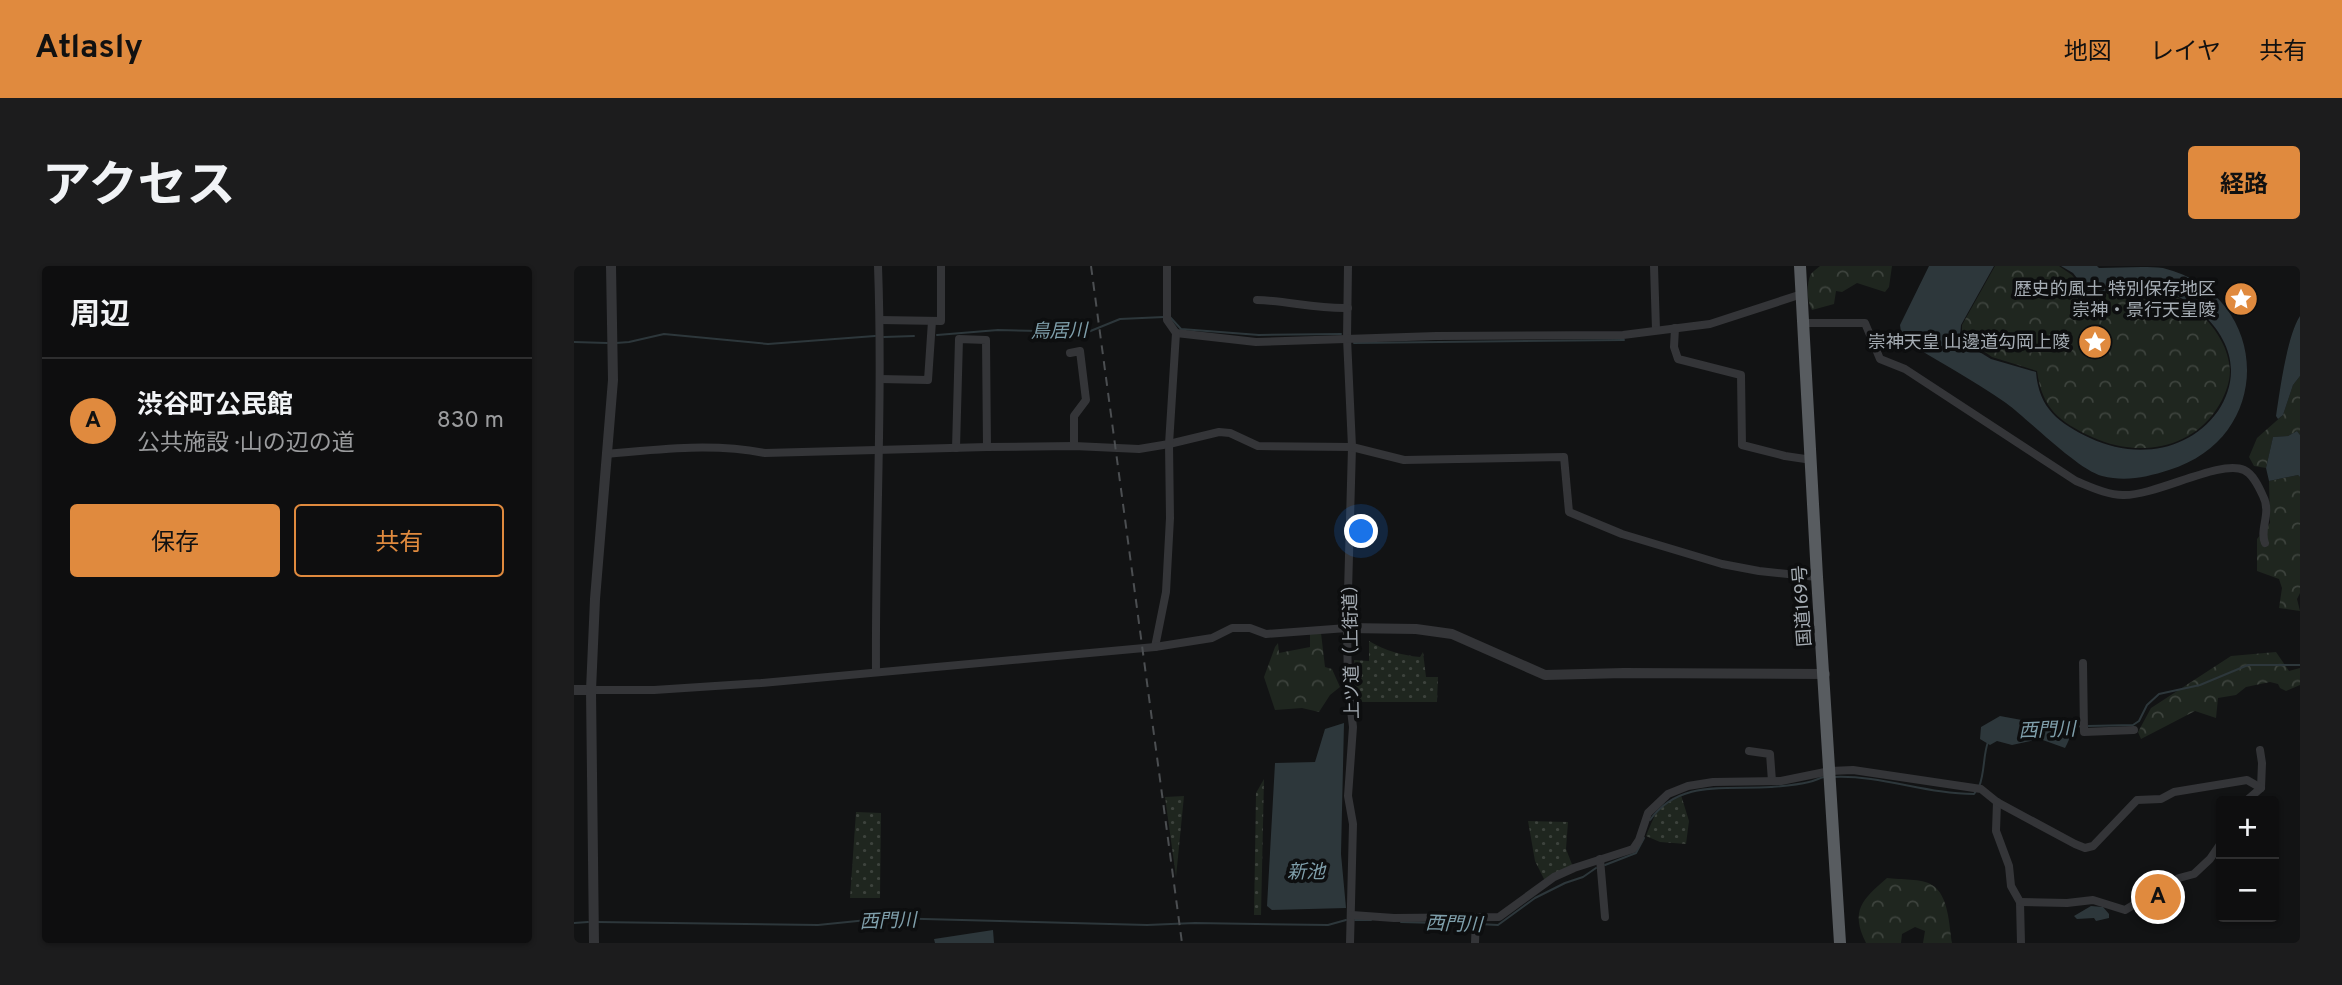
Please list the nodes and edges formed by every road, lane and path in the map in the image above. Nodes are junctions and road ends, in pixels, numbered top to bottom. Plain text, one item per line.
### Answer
1 (611, 266) edge
2 (878, 266) edge
3 (941, 266) edge
4 (1167, 266) edge
5 (1348, 266) edge
6 (1654, 266) edge
7 (1800, 266) edge
8 (1802, 294) junction
9 (1256, 300) dead end
10 (1348, 308) junction
11 (880, 320) junction
12 (932, 321) junction
13 (1805, 323) junction
14 (1675, 328) junction
15 (1656, 330) junction
16 (1176, 332) junction
17 (1348, 338) junction
18 (1070, 353) dead end
19 (880, 379) junction
20 (1169, 444) junction
21 (1074, 446) junction
22 (987, 447) junction
23 (1352, 447) junction
24 (956, 448) junction
25 (879, 451) junction
26 (607, 454) junction
27 (1812, 460) junction
28 (2265, 543) dead end
29 (1817, 577) junction
30 (1347, 628) junction
31 (1155, 647) junction
32 (2083, 663) dead end
33 (876, 672) junction
34 (1825, 674) junction
35 (574, 690) edge
36 (591, 690) junction
37 (2134, 730) dead end
38 (2260, 750) dead end
39 (1749, 751) dead end
40 (1831, 777) junction
41 (1772, 781) junction
42 (2261, 788) junction
43 (2252, 796) edge
44 (1997, 802) junction
45 (2216, 850) edge
46 (1601, 863) junction
47 (2020, 902) junction
48 (1605, 917) dead end
49 (1352, 919) junction
50 (1476, 922) junction
51 (594, 943) edge
52 (1350, 943) edge
53 (1475, 943) edge
54 (1840, 943) edge
55 (2021, 943) edge

1 - 26 street
2 - 11 street
3 - 12 street
4 - 16 street
5 - 10 street, 上ツ道（上街道）
6 - 15 street
7 - 8 highway, 国道169号
8 - 13 highway, 国道169号
8 - 14 street
9 - 10 street
10 - 17 street, 上ツ道（上街道）
11 - 12 street
11 - 19 street
12 - 19 street
13 - 27 highway, 国道169号
13 - 28 street
14 - 15 street
14 - 27 street
15 - 17 street
16 - 17 street
16 - 20 street
17 - 23 street, 上ツ道（上街道）
18 - 21 street
19 - 25 street
20 - 21 street
20 - 23 street
20 - 31 street
21 - 22 street
22 - 24 street
22 - 24 street
23 - 29 street
23 - 30 street, 上ツ道（上街道）
24 - 25 street
25 - 26 street
25 - 33 street
26 - 36 street
27 - 29 highway, 国道169号
29 - 34 highway, 国道169号
30 - 31 street
30 - 34 street
30 - 49 street, 上ツ道（上街道）
31 - 33 street
32 - 37 street
33 - 36 street
34 - 40 highway, 国道169号
35 - 36 street
36 - 51 street
38 - 42 street
39 - 41 street
40 - 41 street
40 - 44 street
40 - 54 highway, 国道169号
41 - 46 street
42 - 43 street
42 - 44 street
44 - 47 street
45 - 47 street
46 - 48 street
46 - 50 street
47 - 55 street
49 - 50 street
49 - 52 street, 上ツ道（上街道）
50 - 53 street

